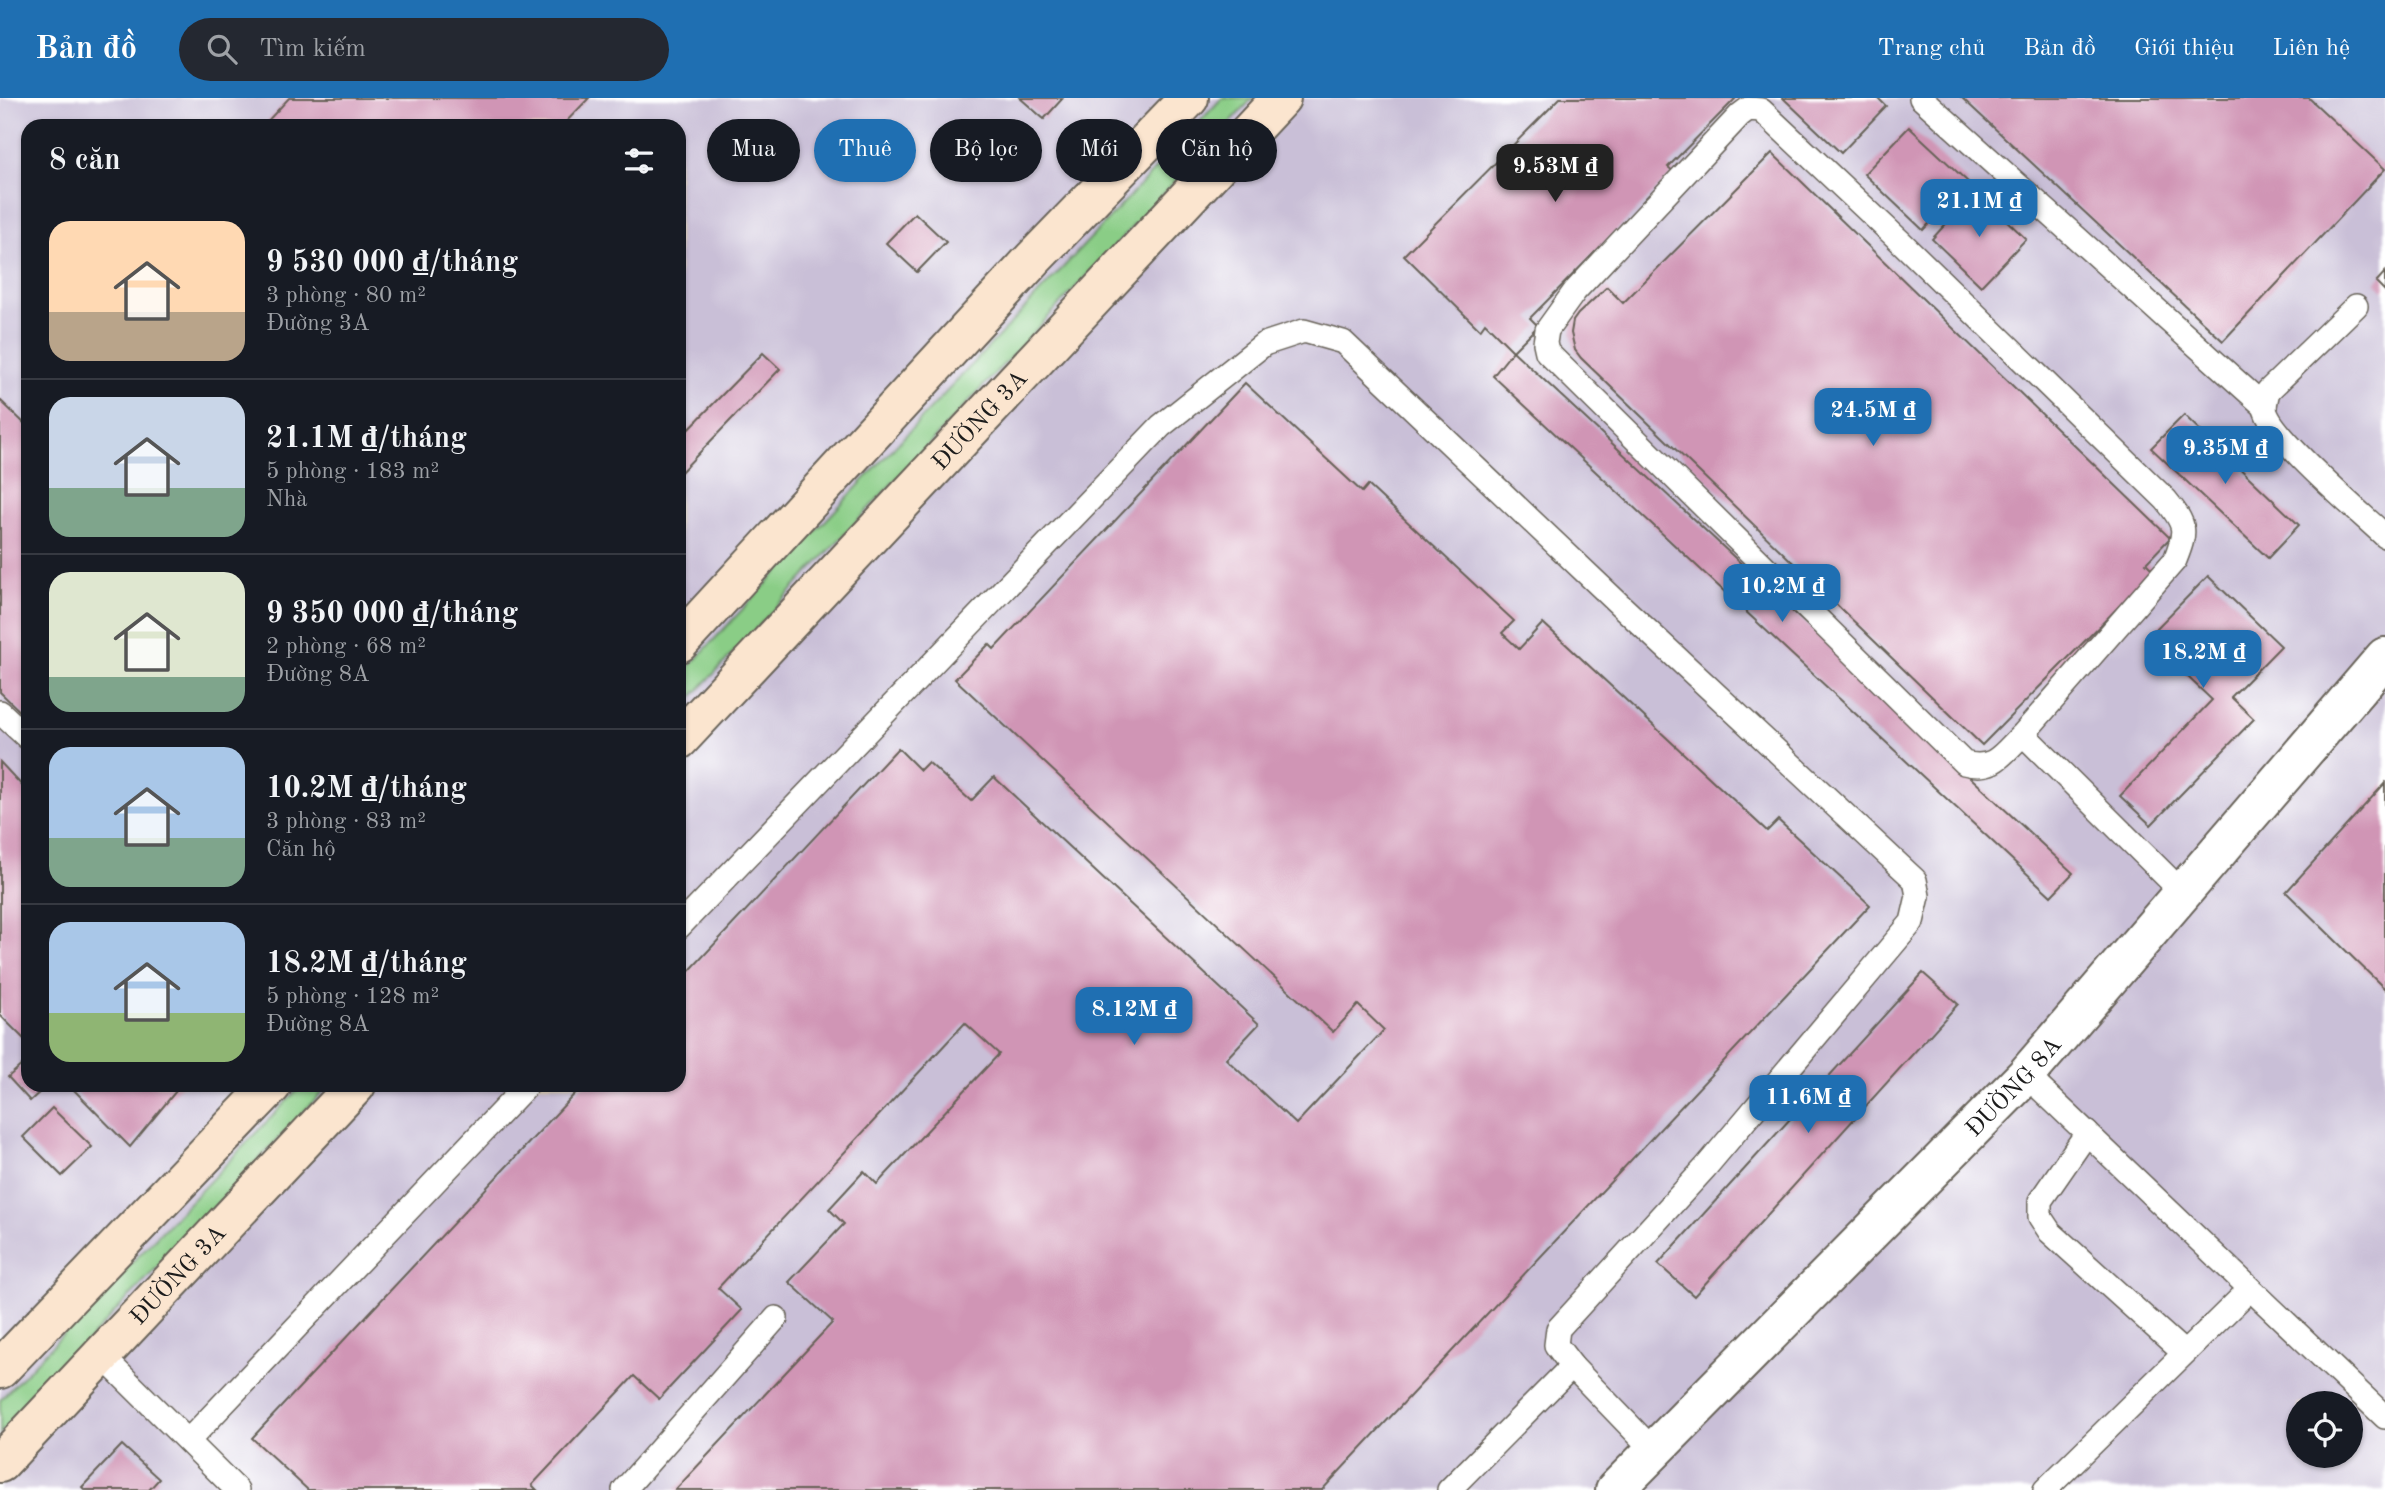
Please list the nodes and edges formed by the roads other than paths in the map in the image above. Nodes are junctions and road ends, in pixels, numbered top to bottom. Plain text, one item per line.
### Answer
1 (1189, 98) edge
2 (1281, 98) edge
3 (1920, 98) edge
4 (2356, 306) dead end
5 (2265, 408) junction
6 (2385, 536) edge
7 (686, 635) edge
8 (2385, 657) edge
9 (0, 712) edge
10 (21, 732) edge
11 (686, 733) edge
12 (2022, 734) junction
13 (2183, 893) junction
14 (686, 920) edge
15 (2026, 1075) junction
16 (265, 1092) edge
17 (349, 1092) edge
18 (520, 1092) edge
19 (2087, 1133) junction
20 (2250, 1289) junction
21 (776, 1318) dead end
22 (2184, 1353) junction
23 (102, 1356) junction
24 (1572, 1366) junction
25 (0, 1369) edge
26 (2385, 1417) edge
27 (188, 1441) junction
28 (1654, 1451) junction
29 (0, 1463) edge
30 (237, 1490) edge
31 (624, 1490) edge
32 (1449, 1490) edge
33 (1615, 1490) edge
34 (2045, 1490) edge

1 - 7 street
2 - 11 street, ĐƯỜNG 3A
3 - 5 lane
4 - 5 lane
5 - 6 lane
8 - 13 street, ĐƯỜNG 8A
9 - 10 lane
12 - 12 lane
12 - 13 lane
13 - 15 street, ĐƯỜNG 8A
14 - 24 lane
15 - 19 lane
15 - 28 street, ĐƯỜNG 8A
16 - 25 street
17 - 23 street, ĐƯỜNG 3A
18 - 27 lane
19 - 20 lane
19 - 22 lane
20 - 22 lane
20 - 26 lane
21 - 31 lane
22 - 34 lane
23 - 27 lane
23 - 29 street, ĐƯỜNG 3A
24 - 28 lane
24 - 32 lane
27 - 30 lane
28 - 33 street, ĐƯỜNG 8A

